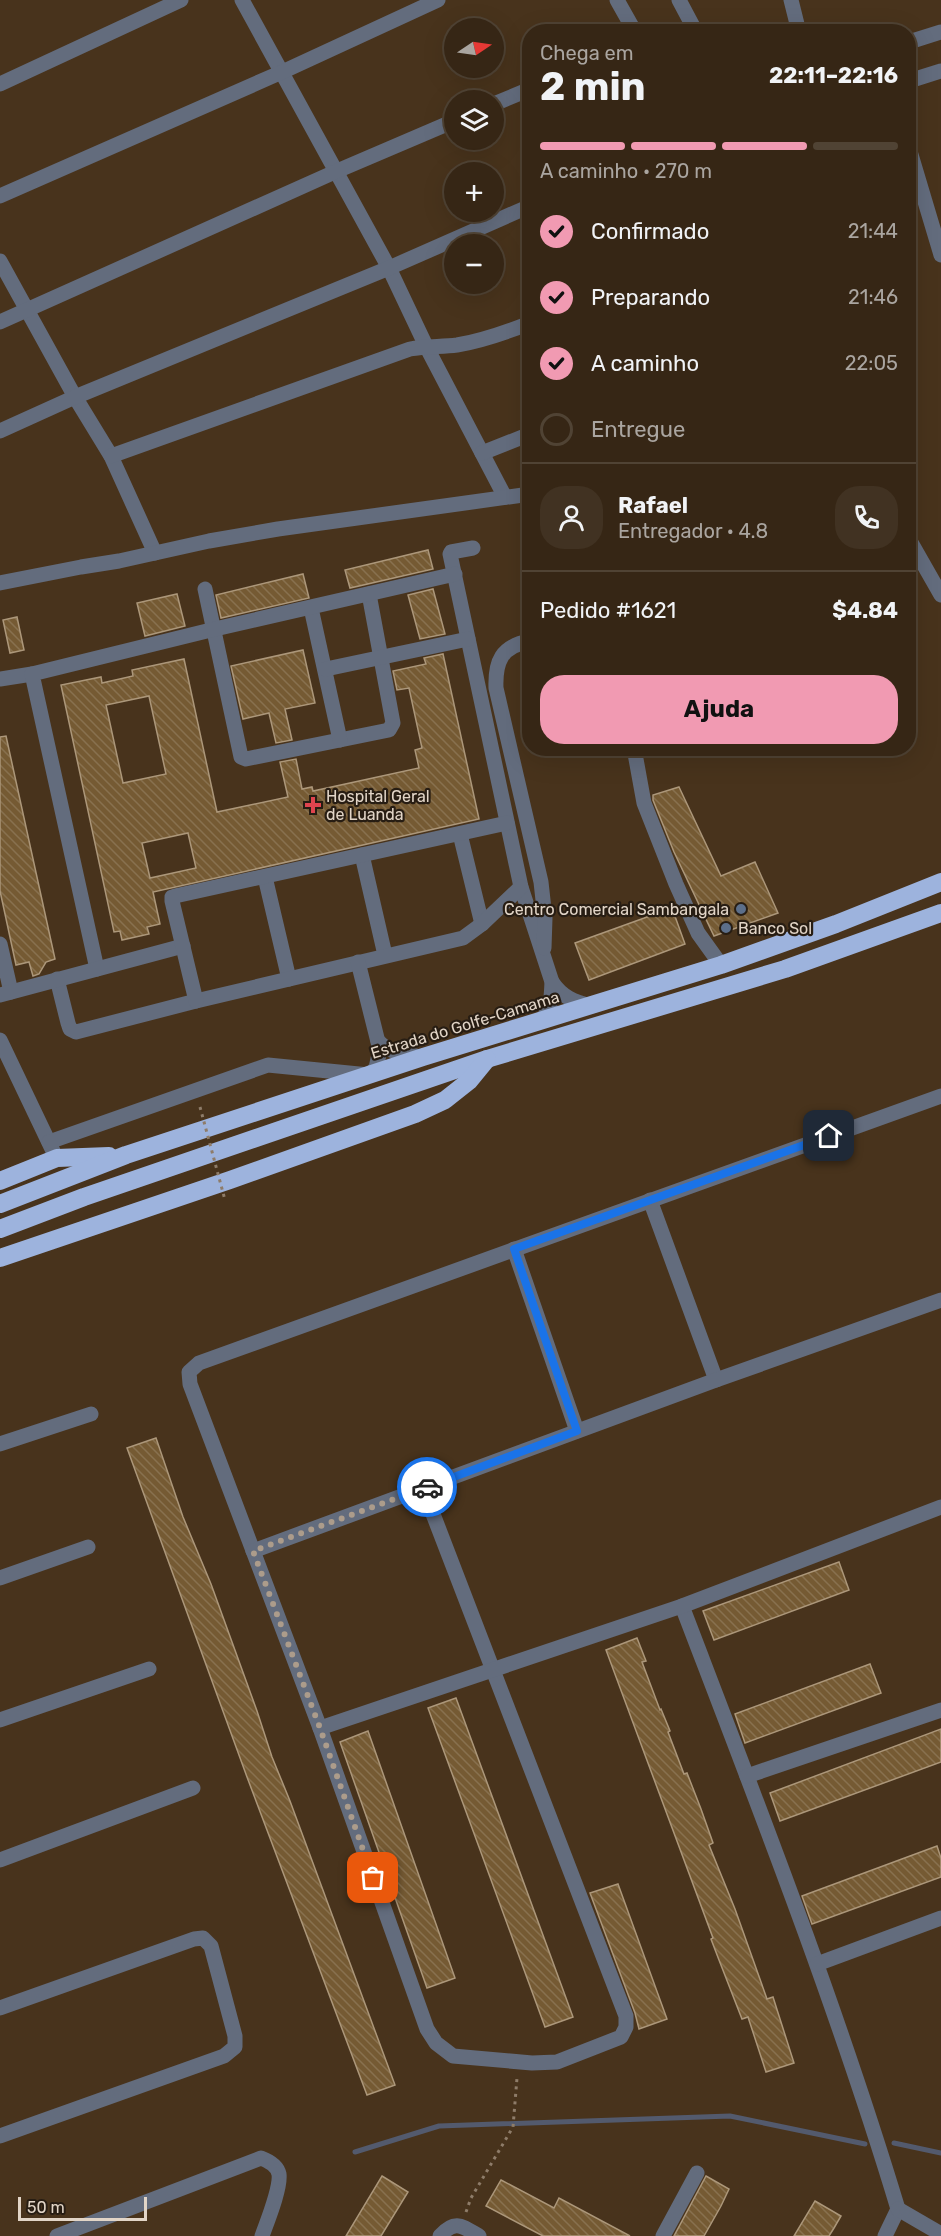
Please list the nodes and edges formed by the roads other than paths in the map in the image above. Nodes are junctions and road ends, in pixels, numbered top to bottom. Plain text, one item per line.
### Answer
1 (181, 0) edge
2 (242, 0) edge
3 (438, 0) edge
4 (617, 0) edge
5 (679, 0) edge
6 (791, 0) edge
7 (630, 24) edge
8 (692, 24) edge
9 (797, 24) edge
10 (941, 32) edge
11 (916, 40) edge
12 (941, 71) edge
13 (282, 72) junction
14 (916, 79) edge
15 (0, 84) edge
16 (522, 92) edge
17 (504, 100) edge
18 (444, 125) edge
19 (337, 171) junction
20 (916, 171) edge
21 (0, 196) edge
22 (522, 210) edge
23 (941, 255) edge
24 (0, 261) edge
25 (389, 268) junction
26 (26, 311) junction
27 (0, 322) edge
28 (522, 326) edge
29 (426, 346) junction
30 (75, 398) junction
31 (0, 431) edge
32 (522, 437) edge
33 (482, 453) junction
34 (111, 456) junction
35 (522, 495) edge
36 (505, 497) junction
37 (473, 548) dead end
38 (916, 551) edge
39 (154, 553) junction
40 (454, 574) junction
41 (0, 583) edge
42 (205, 589) dead end
43 (369, 594) junction
44 (941, 596) edge
45 (311, 608) junction
46 (215, 629) junction
47 (468, 639) junction
48 (522, 642) edge
49 (381, 659) junction
50 (326, 669) junction
51 (32, 674) junction
52 (0, 680) edge
53 (340, 740) junction
54 (635, 756) edge
55 (507, 823) junction
56 (460, 834) junction
57 (362, 855) junction
58 (265, 877) junction
59 (941, 882) edge
60 (520, 887) junction
61 (941, 913) edge
62 (482, 924) junction
63 (0, 944) edge
64 (183, 946) junction
65 (544, 954) junction
66 (385, 955) junction
67 (358, 962) junction
68 (721, 965) junction
69 (97, 969) junction
70 (57, 979) junction
71 (289, 979) junction
72 (552, 982) junction
73 (6, 994) edge
74 (196, 1001) junction
75 (591, 1006) junction
76 (529, 1025) junction
77 (378, 1041) junction
78 (0, 1042) edge
79 (423, 1057) junction
80 (487, 1059) junction
81 (369, 1075) junction
82 (941, 1096) edge
83 (53, 1150) junction
84 (126, 1155) junction
85 (0, 1181) edge
86 (650, 1200) junction
87 (0, 1204) edge
88 (0, 1229) edge
89 (514, 1249) junction
90 (0, 1258) edge
91 (941, 1300) edge
92 (716, 1380) junction
93 (91, 1414) dead end
94 (577, 1431) junction
95 (0, 1444) edge
96 (423, 1488) junction
97 (941, 1507) edge
98 (88, 1547) dead end
99 (253, 1551) junction
100 (0, 1578) edge
101 (682, 1606) junction
102 (149, 1669) dead end
103 (493, 1671) junction
104 (941, 1710) edge
105 (0, 1720) edge
106 (320, 1728) junction
107 (747, 1776) junction
108 (193, 1788) dead end
109 (0, 1860) edge
110 (941, 1918) edge
111 (817, 1965) junction
112 (0, 2008) edge
113 (0, 2136) edge
114 (697, 2173) dead end
115 (898, 2209) junction
116 (475, 2234) edge
117 (941, 2234) edge
118 (57, 2236) edge
119 (262, 2236) edge
120 (440, 2236) edge
121 (663, 2236) edge
122 (885, 2236) edge

1 - 15 street
2 - 13 street
3 - 13 street
4 - 7 street
5 - 8 street
6 - 9 street
10 - 11 street
12 - 14 street
13 - 19 street
13 - 21 street
16 - 17 street
18 - 19 street
19 - 25 street
19 - 26 street
20 - 23 street
22 - 25 street
24 - 26 street
25 - 29 street
25 - 30 street
26 - 27 street
26 - 30 street
28 - 29 street
29 - 33 street
29 - 34 street
30 - 31 street
30 - 34 street
32 - 33 street
33 - 36 street
34 - 39 street
35 - 36 street
36 - 39 street
37 - 40 street
38 - 44 street
39 - 41 street
40 - 43 street
40 - 47 street
42 - 46 street
43 - 45 street
43 - 49 street
45 - 46 street
45 - 50 street
46 - 51 street
46 - 53 street
47 - 49 street
47 - 55 street
48 - 65 street
49 - 50 street
49 - 53 street
50 - 53 street
51 - 52 street
51 - 69 street
54 - 68 street
55 - 56 street
55 - 60 street
56 - 57 street
56 - 62 street
57 - 58 street
57 - 66 street
58 - 64 street
58 - 71 street
59 - 68 highway, Estrada do Golfe-Camama
60 - 62 street
60 - 65 street
61 - 80 highway
62 - 66 street
63 - 73 street
64 - 69 street
64 - 74 street
65 - 72 street
66 - 67 street
67 - 71 street
67 - 77 street
68 - 75 highway, Estrada do Golfe-Camama
69 - 70 street
70 - 73 street
70 - 74 street
71 - 74 street
72 - 75 street
72 - 76 street
75 - 76 highway, Estrada do Golfe-Camama
76 - 79 highway, Estrada do Golfe-Camama
77 - 79 street
77 - 81 street
78 - 83 street
79 - 81 highway, Estrada do Golfe-Camama
80 - 88 highway
80 - 90 highway
81 - 83 street
81 - 84 highway, Estrada do Golfe-Camama
82 - 86 street
83 - 84 highway
83 - 85 highway
84 - 87 highway, Estrada do Golfe-Camama
86 - 89 street
86 - 92 street
89 - 94 street
89 - 99 street
91 - 92 street
92 - 94 street
93 - 95 street
94 - 96 street
96 - 99 street
96 - 103 street
97 - 101 street
98 - 100 street
99 - 106 street
101 - 103 street
101 - 107 street
102 - 105 street
103 - 106 street
103 - 106 street
104 - 107 street
107 - 111 street
108 - 109 street
110 - 111 street
111 - 115 street
112 - 113 street
114 - 121 street
115 - 117 street
115 - 122 street
116 - 120 street
118 - 119 street

